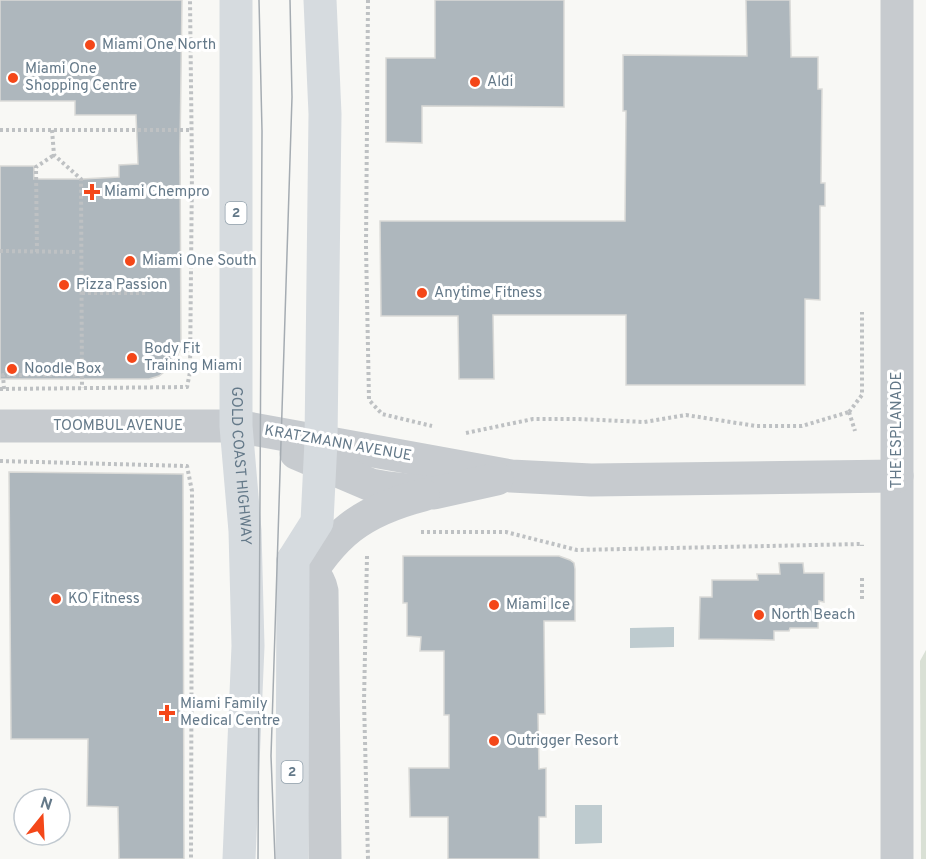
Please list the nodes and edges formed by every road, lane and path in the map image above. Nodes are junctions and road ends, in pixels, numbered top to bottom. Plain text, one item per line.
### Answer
1 (190, 0) edge
2 (236, 0) edge
3 (320, 0) edge
4 (368, 0) edge
5 (897, 0) edge
6 (0, 130) edge
7 (52, 130) junction
8 (192, 130) junction
9 (54, 155) junction
10 (0, 251) edge
11 (37, 252) junction
12 (78, 252) dead end
13 (82, 293) junction
14 (147, 293) dead end
15 (82, 375) junction
16 (82, 388) junction
17 (2, 389) edge
18 (0, 426) edge
19 (236, 426) junction
20 (438, 427) dead end
21 (456, 431) dead end
22 (855, 431) dead end
23 (319, 452) junction
24 (0, 461) edge
25 (511, 476) junction
26 (897, 476) junction
27 (434, 493) junction
28 (410, 532) dead end
29 (862, 544) dead end
30 (367, 550) dead end
31 (314, 567) junction
32 (292, 642) junction
33 (323, 669) junction
34 (191, 859) edge
35 (239, 859) edge
36 (292, 859) edge
37 (325, 859) edge
38 (368, 859) edge
39 (897, 859) edge

1 - 8 path
2 - 19 highway, GOLD COAST HIGHWAY / 2
3 - 23 highway
4 - 20 path
5 - 26 street, THE ESPLANADE
6 - 7 path
7 - 8 path
7 - 9 path
8 - 16 path
9 - 11 path
9 - 13 path
10 - 11 path
11 - 12 path
13 - 14 path
13 - 15 path
15 - 16 path
15 - 17 path
16 - 17 path
18 - 19 street, TOOMBUL AVENUE
19 - 23 street, KRATZMANN AVENUE
19 - 35 highway, GOLD COAST HIGHWAY / 2
21 - 22 path
23 - 25 street, KRATZMANN AVENUE
23 - 27 street, KRATZMANN AVENUE
23 - 31 highway
24 - 34 path
25 - 26 street, KRATZMANN AVENUE
25 - 27 street, KRATZMANN AVENUE
26 - 39 street, THE ESPLANADE
27 - 31 street
28 - 29 path
30 - 38 path
31 - 32 highway, 2
31 - 33 street
32 - 33 street
32 - 36 highway, 2
33 - 37 street

